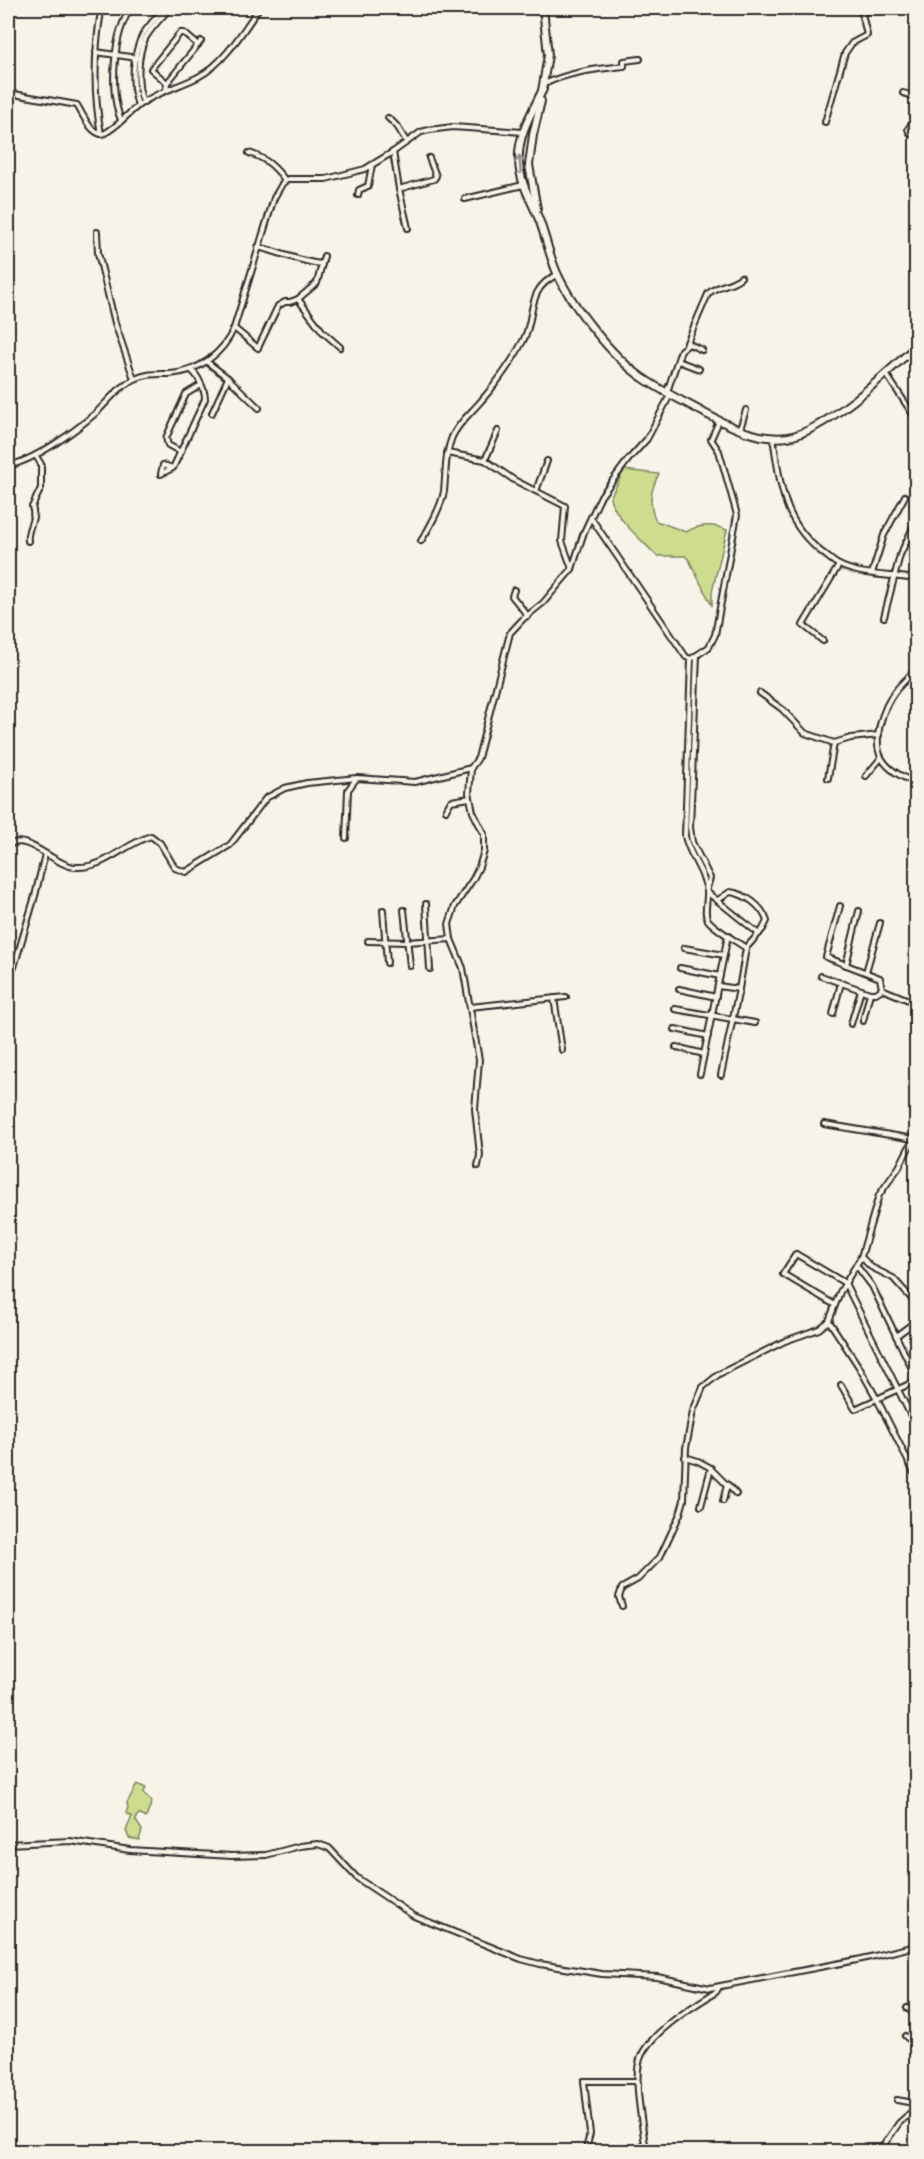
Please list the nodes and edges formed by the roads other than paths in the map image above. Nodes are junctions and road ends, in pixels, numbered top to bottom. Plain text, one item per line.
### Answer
1 (131, 8) edge
2 (164, 8) edge
3 (170, 8) edge
4 (259, 8) edge
5 (543, 8) edge
6 (872, 8) edge
7 (101, 11) dead end
8 (96, 52) junction
9 (116, 56) junction
10 (139, 58) junction
11 (640, 59) dead end
12 (167, 83) junction
13 (543, 87) junction
14 (166, 90) junction
15 (8, 93) edge
16 (903, 93) dead end
17 (916, 97) edge
18 (141, 104) junction
19 (916, 117) edge
20 (388, 118) dead end
21 (121, 120) junction
22 (825, 122) dead end
23 (523, 132) junction
24 (101, 134) junction
25 (916, 136) edge
26 (407, 142) junction
27 (393, 152) junction
28 (249, 153) dead end
29 (429, 158) dead end
30 (372, 165) junction
31 (285, 180) junction
32 (523, 185) junction
33 (399, 189) junction
34 (358, 195) dead end
35 (465, 199) dead end
36 (538, 219) junction
37 (408, 228) dead end
38 (97, 232) dead end
39 (258, 247) junction
40 (324, 256) dead end
41 (322, 264) junction
42 (558, 275) junction
43 (741, 277) dead end
44 (916, 291) edge
45 (298, 298) junction
46 (234, 328) junction
47 (916, 331) edge
48 (686, 345) junction
49 (916, 346) edge
50 (340, 347) dead end
51 (702, 350) dead end
52 (678, 361) junction
53 (207, 362) junction
54 (699, 369) dead end
55 (191, 370) junction
56 (886, 374) junction
57 (228, 378) junction
58 (135, 379) junction
59 (201, 385) junction
60 (668, 394) junction
61 (259, 408) dead end
62 (746, 410) dead end
63 (212, 413) dead end
64 (916, 419) edge
65 (720, 420) junction
66 (740, 430) junction
67 (498, 431) dead end
68 (773, 438) junction
69 (181, 452) junction
70 (447, 453) junction
71 (36, 456) junction
72 (485, 460) junction
73 (547, 461) dead end
74 (8, 466) edge
75 (173, 468) dead end
76 (536, 491) junction
77 (905, 496) dead end
78 (591, 518) junction
79 (916, 521) edge
80 (28, 541) dead end
81 (421, 541) dead end
82 (839, 565) junction
83 (572, 569) junction
84 (872, 573) junction
85 (893, 577) junction
86 (916, 579) edge
87 (514, 590) dead end
88 (528, 616) junction
89 (884, 617) dead end
90 (823, 641) dead end
91 (697, 655) junction
92 (691, 659) junction
93 (916, 669) edge
94 (760, 693) dead end
95 (879, 735) junction
96 (834, 743) junction
97 (881, 758) junction
98 (471, 768) junction
99 (866, 776) dead end
100 (357, 778) junction
101 (828, 778) dead end
102 (916, 783) edge
103 (470, 798) junction
104 (446, 810) dead end
105 (346, 838) dead end
106 (8, 846) edge
107 (45, 854) junction
108 (707, 891) junction
109 (718, 900) junction
110 (426, 904) dead end
111 (840, 906) dead end
112 (383, 910) dead end
113 (404, 910) dead end
114 (859, 911) dead end
115 (880, 923) dead end
116 (759, 934) junction
117 (728, 935) junction
118 (451, 939) junction
119 (428, 940) junction
120 (368, 941) dead end
121 (407, 942) junction
122 (387, 943) junction
123 (684, 948) dead end
124 (746, 948) junction
125 (724, 955) junction
126 (387, 963) dead end
127 (846, 965) junction
128 (410, 966) dead end
129 (14, 967) dead end
130 (680, 968) dead end
131 (430, 969) dead end
132 (866, 972) junction
133 (720, 976) junction
134 (821, 976) dead end
135 (841, 983) junction
136 (718, 986) junction
137 (679, 989) dead end
138 (739, 989) junction
139 (882, 989) junction
140 (861, 990) junction
141 (870, 993) junction
142 (566, 997) dead end
143 (716, 997) junction
144 (554, 999) junction
145 (916, 1003) edge
146 (470, 1007) junction
147 (675, 1009) dead end
148 (833, 1014) dead end
149 (713, 1015) junction
150 (733, 1019) junction
151 (863, 1022) dead end
152 (755, 1023) dead end
153 (851, 1024) dead end
154 (675, 1029) dead end
155 (708, 1036) junction
156 (676, 1047) dead end
157 (562, 1050) dead end
158 (705, 1054) junction
159 (700, 1074) dead end
160 (721, 1075) dead end
161 (824, 1124) dead end
162 (916, 1134) edge
163 (914, 1139) junction
164 (478, 1166) dead end
165 (861, 1257) junction
166 (856, 1265) junction
167 (844, 1283) junction
168 (911, 1298) dead end
169 (835, 1305) junction
170 (829, 1321) junction
171 (916, 1325) edge
172 (896, 1336) junction
173 (916, 1379) edge
174 (842, 1385) dead end
175 (899, 1390) junction
176 (877, 1400) junction
177 (916, 1426) edge
178 (685, 1457) junction
179 (711, 1468) junction
180 (914, 1473) dead end
181 (727, 1485) junction
182 (736, 1494) dead end
183 (723, 1501) dead end
184 (700, 1506) dead end
185 (622, 1606) dead end
186 (8, 1844) edge
187 (914, 1946) edge
188 (916, 1951) edge
189 (720, 1986) junction
190 (907, 2008) dead end
191 (916, 2015) edge
192 (905, 2036) dead end
193 (916, 2045) edge
194 (639, 2085) junction
195 (897, 2100) dead end
196 (916, 2102) edge
197 (916, 2108) edge
198 (645, 2144) junction
199 (587, 2151) edge
200 (633, 2151) edge
201 (646, 2151) edge
202 (879, 2151) edge

1 - 9 street
2 - 10 street
3 - 10 street
4 - 14 street
5 - 13 highway
6 - 22 street
7 - 8 street
8 - 9 street
8 - 24 street
9 - 10 street
9 - 21 street
10 - 18 street
11 - 13 street
12 - 12 street
12 - 14 street
13 - 23 highway
13 - 36 highway
14 - 18 street
15 - 24 street
16 - 17 street
18 - 21 street
19 - 25 street
20 - 26 street
21 - 24 street
23 - 26 street
32 -> 23 highway
26 - 27 street
27 - 30 street
27 - 33 street
28 - 31 street
29 - 33 street
30 - 31 street
30 - 34 street
31 - 39 street
32 - 35 street
32 - 36 highway
33 - 37 street
36 - 42 highway
38 - 58 street
39 - 41 street
39 - 46 street
40 - 41 street
41 - 45 street
42 - 60 highway
42 - 70 street
43 - 48 street
44 - 47 street
45 - 46 street
45 - 50 street
46 - 53 street
48 - 51 street
48 - 52 street
49 - 56 highway
52 - 54 street
52 - 60 street
53 - 55 street
53 - 57 street
55 - 58 street
55 - 59 street
56 - 64 street
56 - 68 highway
57 - 61 street
57 - 63 street
58 - 71 street
59 - 69 street
59 - 69 street
60 - 65 highway
60 - 78 street
62 - 66 street
65 - 66 highway
65 - 91 street
66 - 68 highway
67 - 72 street
68 - 82 street
69 - 75 street
70 - 72 street
70 - 81 street
71 - 74 street
71 - 80 street
72 - 76 street
73 - 76 street
76 - 83 street
77 - 84 street
78 - 83 street
78 - 92 street
79 - 85 street
82 - 84 street
82 - 90 street
83 - 88 street
84 - 85 street
85 - 86 street
85 - 89 street
87 - 88 street
88 - 98 street
91 - 92 street
91 - 108 street
92 - 108 street
93 - 95 street
94 - 96 street
95 - 96 street
95 - 97 street
96 - 101 street
97 - 99 street
97 - 102 street
98 - 100 street
98 - 103 street
100 - 105 street
100 - 107 street
103 - 104 street
103 - 118 street
106 - 107 street
107 - 129 street
108 - 109 street
108 - 117 street
109 - 116 street
109 - 116 street
110 - 119 street
111 - 127 street
112 - 122 street
113 - 121 street
114 - 127 street
115 - 132 street
116 - 124 street
117 - 124 street
117 - 125 street
118 - 119 street
118 - 146 street
119 - 121 street
119 - 131 street
120 - 122 street
121 - 122 street
121 - 128 street
122 - 126 street
123 - 125 street
124 - 138 street
125 - 133 street
127 - 132 street
130 - 133 street
132 - 139 street
133 - 136 street
134 - 135 street
135 - 140 street
135 - 148 street
136 - 138 street
136 - 143 street
137 - 143 street
138 - 150 street
139 - 141 street
139 - 145 street
140 - 141 street
140 - 153 street
141 - 151 street
142 - 144 street
143 - 149 street
144 - 146 street
144 - 157 street
146 - 164 street
147 - 149 street
149 - 150 street
149 - 155 street
150 - 152 street
150 - 160 street
154 - 155 street
155 - 158 street
156 - 158 street
158 - 159 street
161 - 163 street
162 - 163 street
163 - 165 street
165 - 166 street
165 - 168 street
166 - 167 street
166 - 172 street
167 - 169 street
167 - 169 street
167 - 175 street
169 - 170 street
170 - 176 street
170 - 178 street
171 - 172 street
172 - 173 street
173 - 175 street
174 - 176 street
175 - 176 street
175 - 177 street
176 - 180 street
178 - 179 street
178 - 185 street
179 - 181 street
179 - 184 street
181 - 182 street
181 - 183 street
186 - 189 street
187 - 188 street
187 - 189 street
189 - 194 street
190 - 191 street
192 - 193 street
194 - 198 street
194 - 199 street
195 - 196 street
197 - 202 street
198 - 200 street
198 - 201 street

